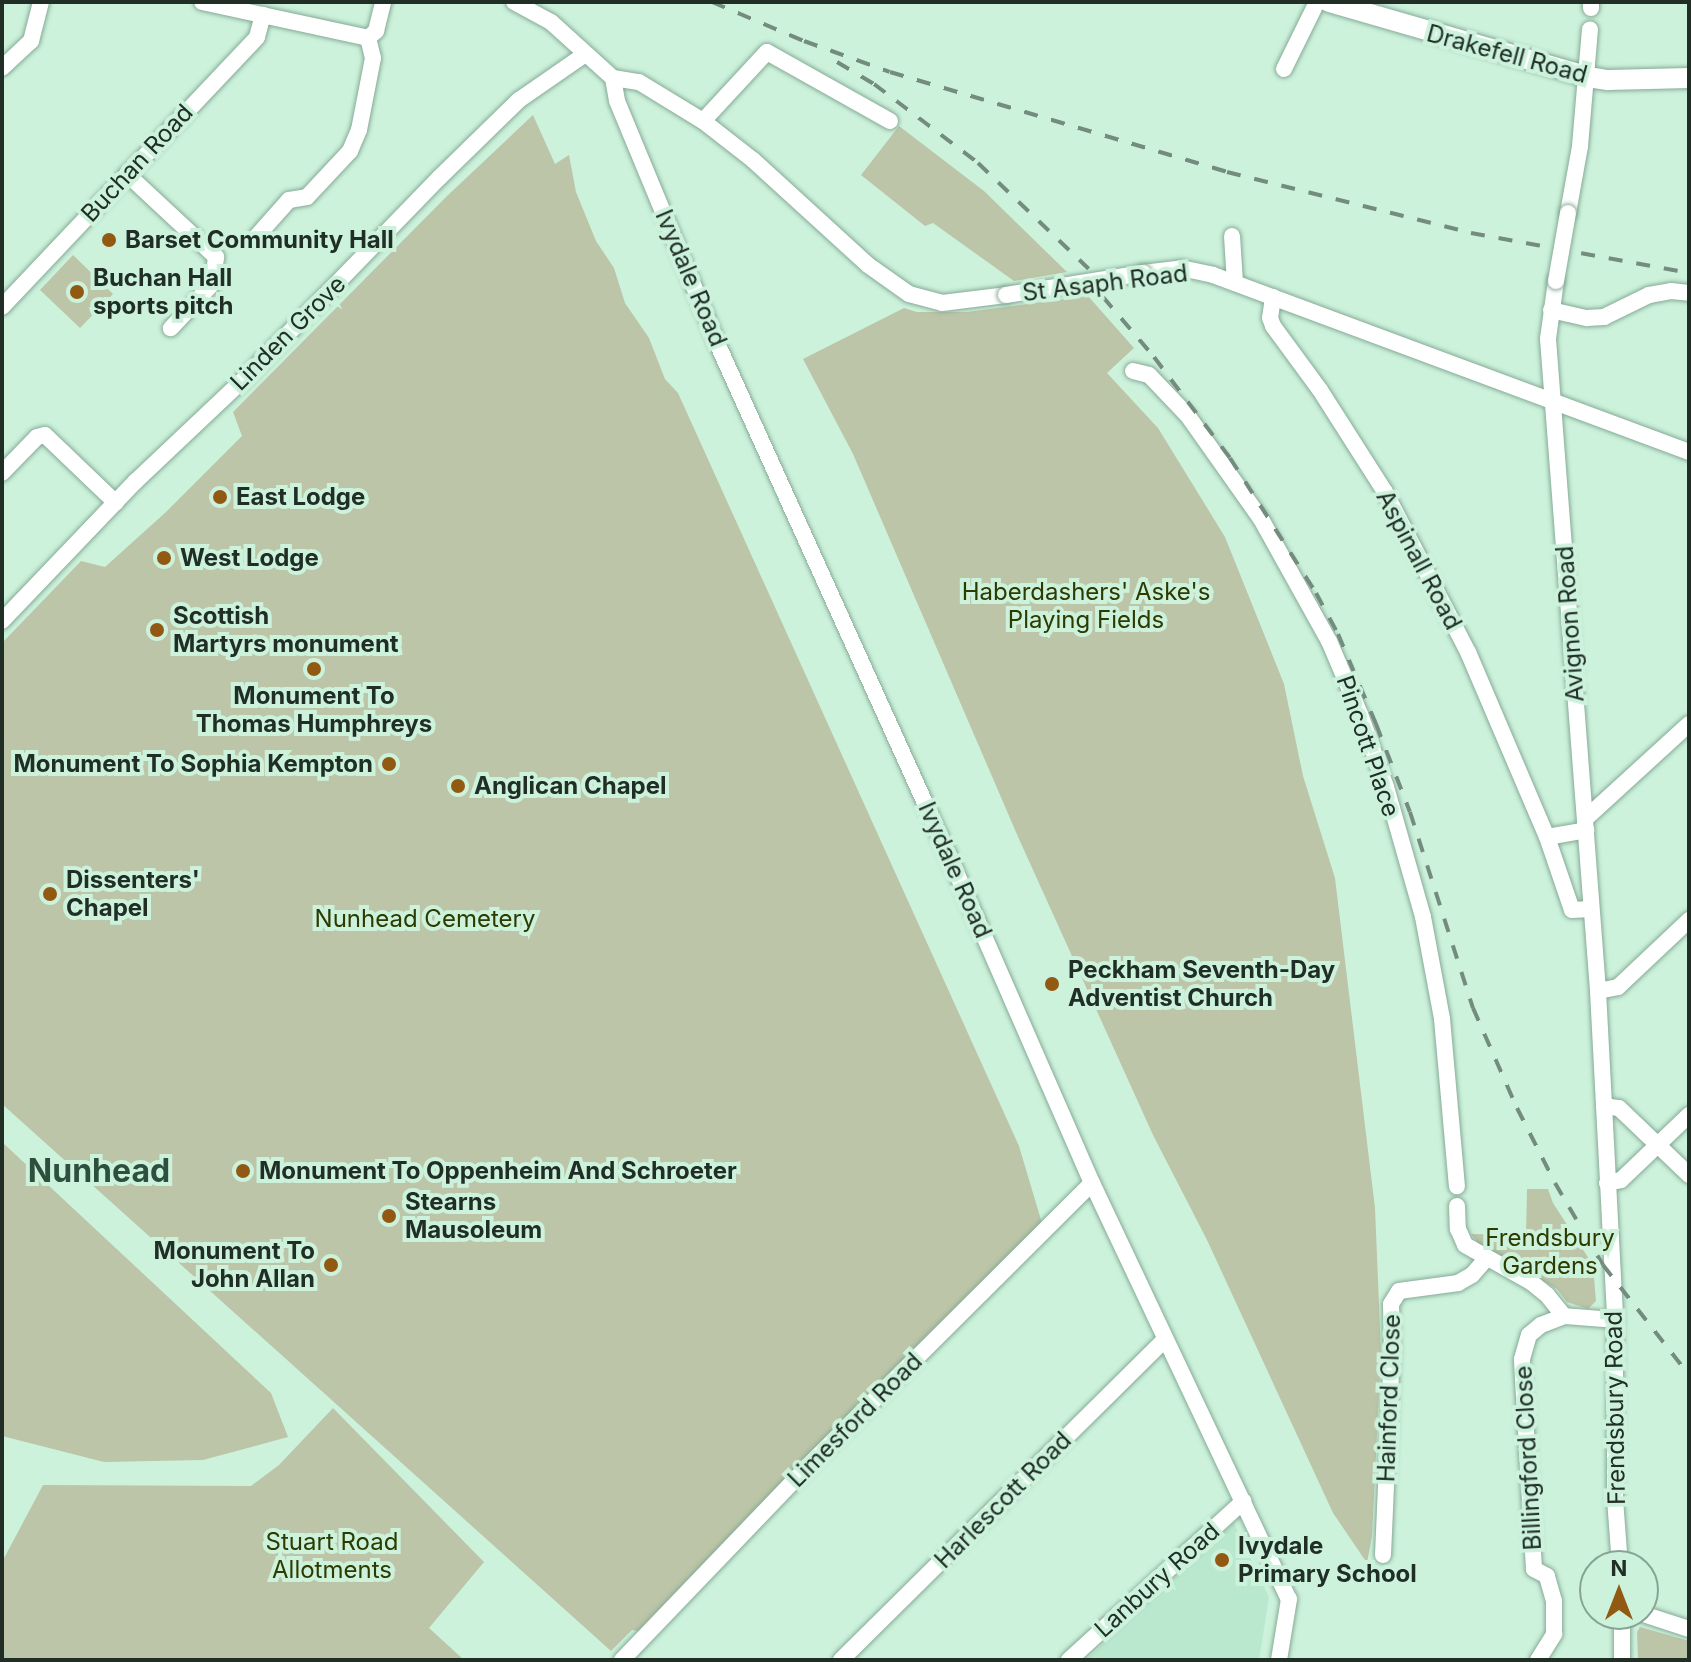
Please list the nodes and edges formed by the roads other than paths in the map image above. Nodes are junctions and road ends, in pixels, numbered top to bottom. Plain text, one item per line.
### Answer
1 (41, 2) edge
2 (202, 2) edge
3 (383, 2) edge
4 (514, 2) edge
5 (1317, 2) edge
6 (1329, 2) edge
7 (263, 15) junction
8 (1590, 29) dead end
9 (368, 38) junction
10 (584, 55) junction
11 (2, 68) edge
12 (1284, 69) dead end
13 (1588, 77) junction
14 (613, 78) junction
15 (1689, 78) edge
16 (703, 121) junction
17 (890, 121) dead end
18 (127, 174) junction
19 (257, 236) dead end
20 (1232, 236) dead end
21 (1235, 283) junction
22 (1689, 293) edge
23 (1273, 297) junction
24 (2, 307) edge
25 (1551, 310) junction
26 (171, 328) dead end
27 (1133, 371) dead end
28 (1553, 403) junction
29 (1689, 452) edge
30 (2, 473) edge
31 (116, 503) junction
32 (2, 621) edge
33 (1689, 724) edge
34 (1586, 825) junction
35 (1547, 837) junction
36 (1591, 909) junction
37 (1689, 920) edge
38 (1598, 991) junction
39 (1604, 1106) junction
40 (1689, 1115) edge
41 (1658, 1145) junction
42 (1689, 1175) edge
43 (1092, 1183) junction
44 (1607, 1183) junction
45 (1457, 1186) dead end
46 (1457, 1206) dead end
47 (1486, 1259) junction
48 (1564, 1316) junction
49 (1615, 1320) junction
50 (1165, 1339) junction
51 (1244, 1501) junction
52 (1619, 1550) edge
53 (1383, 1555) dead end
54 (1659, 1619) edge
55 (1689, 1629) edge
56 (1622, 1630) edge
57 (622, 1660) edge
58 (841, 1660) edge
59 (1069, 1660) edge
60 (1279, 1660) edge
61 (1538, 1660) edge
62 (1622, 1660) edge

1 - 11 street
2 - 7 street
3 - 9 street
4 - 10 street
5 - 12 street
6 - 13 main road, Drakefell Road
7 - 9 street
7 - 18 street, Buchan Road
8 - 13 street, Avignon Road
9 - 19 street
10 - 14 street
10 - 31 street, Linden Grove
13 - 15 main road, Drakefell Road
13 - 25 street, Avignon Road, bridge
14 - 16 street, St Asaph Road
14 - 43 street, Ivydale Road
16 - 17 street
16 - 21 street, St Asaph Road, bridge
18 - 24 street, Buchan Road
18 - 26 street
20 - 21 street
21 - 23 street, St Asaph Road
22 - 25 street
23 - 28 street, St Asaph Road
23 - 35 street, Aspinall Road
25 - 28 street, Avignon Road
27 - 45 street, Pincott Place
28 - 29 street, St Asaph Road
28 - 34 street, Avignon Road
30 - 31 street
31 - 32 street, Linden Grove
33 - 34 street
34 - 35 street
34 - 36 street, Avignon Road
35 - 36 street, Aspinall Road
36 - 38 street, Avignon Road
37 - 38 street
38 - 39 street, Avignon Road
39 - 41 street
39 - 44 street, Frendsbury Road
40 - 41 street
41 - 42 street
41 - 44 street
43 - 50 street, Ivydale Road
43 - 57 street, Limesford Road
44 - 49 street, Frendsbury Road
46 - 47 street
47 - 48 street
47 - 53 street, Hainford Close
48 - 49 street
48 - 61 street, Billingford Close
49 - 52 street, Frendsbury Road
50 - 51 street, Ivydale Road
50 - 58 street, Harlescott Road
51 - 59 street, Lanbury Road
51 - 60 street, Ivydale Road
54 - 55 street
56 - 62 street

